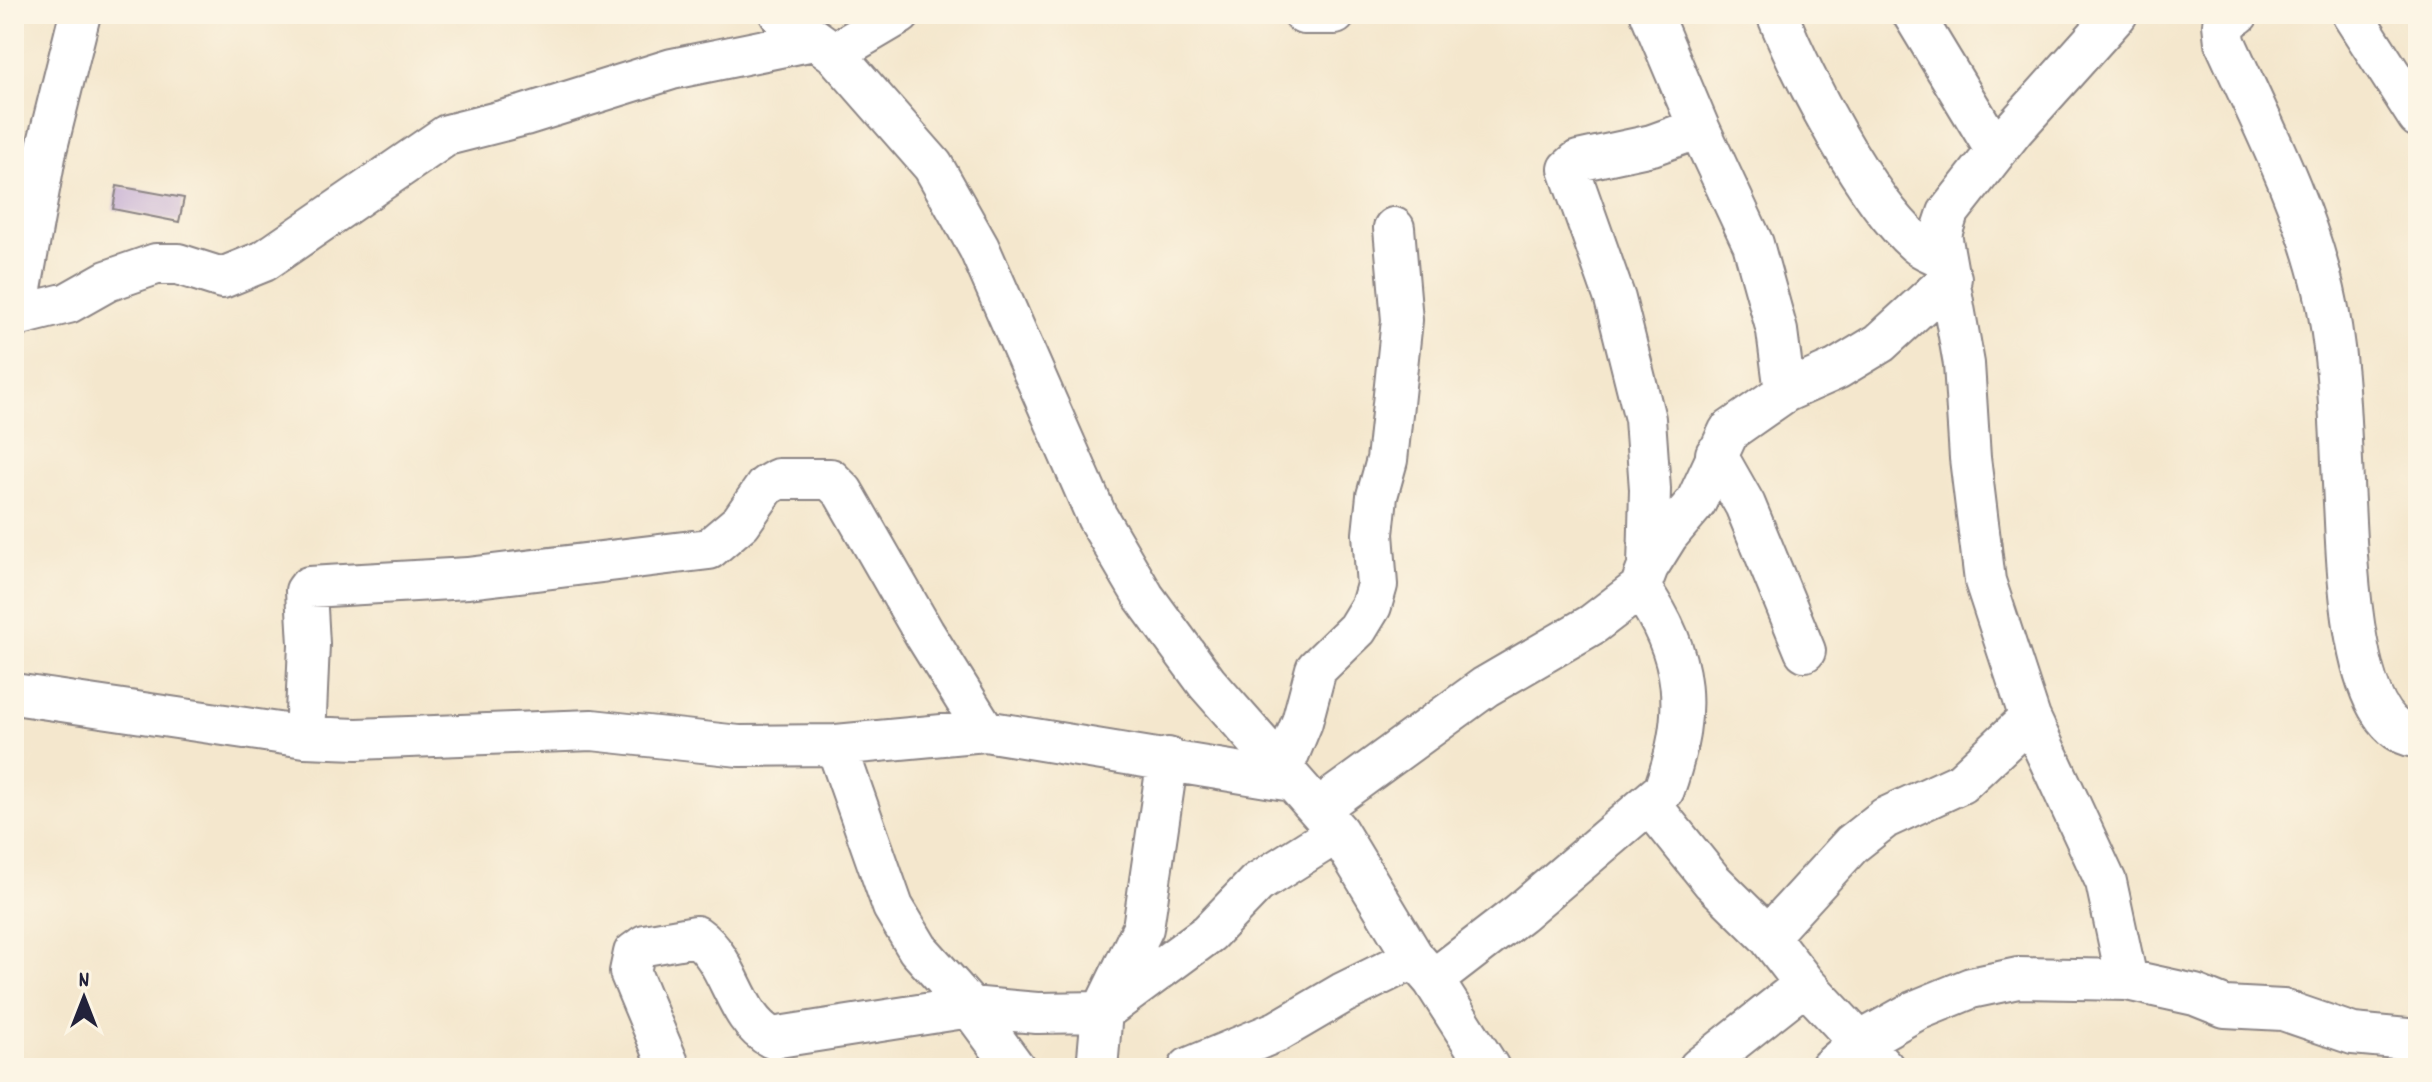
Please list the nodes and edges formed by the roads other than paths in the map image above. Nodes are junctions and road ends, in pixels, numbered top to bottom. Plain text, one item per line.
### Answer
1 (80, 14) edge
2 (780, 14) edge
3 (900, 14) edge
4 (1304, 14) edge
5 (1335, 14) edge
6 (1651, 14) edge
7 (1777, 14) edge
8 (1913, 14) edge
9 (2117, 14) edge
10 (2238, 14) edge
11 (2352, 14) edge
12 (824, 46) junction
13 (2418, 117) edge
14 (1699, 128) junction
15 (1996, 151) junction
16 (1394, 228) dead end
17 (1947, 268) junction
18 (15, 318) edge
19 (1785, 392) junction
20 (1716, 454) junction
21 (1644, 577) junction
22 (1805, 651) dead end
23 (14, 694) edge
24 (2030, 718) junction
25 (985, 731) junction
26 (305, 737) junction
27 (2418, 737) edge
28 (836, 745) junction
29 (1168, 758) junction
30 (1308, 797) junction
31 (1650, 804) junction
32 (1768, 936) junction
33 (1424, 969) junction
34 (2127, 980) junction
35 (1805, 984) junction
36 (970, 1007) junction
37 (1102, 1012) junction
38 (2418, 1040) edge
39 (1872, 1055) edge
40 (670, 1068) edge
41 (1015, 1068) edge
42 (1097, 1068) edge
43 (1189, 1068) edge
44 (1489, 1068) edge
45 (1699, 1068) edge
46 (1830, 1068) edge

1 - 18 street
2 - 12 street
3 - 12 street
4 - 5 street
6 - 14 street
7 - 17 street
8 - 15 street
9 - 15 street
10 - 27 street
11 - 13 street
12 - 18 street
12 - 30 street
14 - 19 street
14 - 21 street
15 - 17 street
16 - 30 street
17 - 19 street
17 - 24 street
19 - 20 street
20 - 21 street
20 - 22 street
21 - 30 street
21 - 31 street
23 - 26 street
24 - 32 street
24 - 34 street
25 - 26 street
25 - 28 street
25 - 29 street
26 - 28 street
28 - 36 street
29 - 30 street
29 - 37 street
30 - 33 street
30 - 37 street
31 - 32 street
31 - 33 street
32 - 35 street
33 - 43 street
33 - 44 street
34 - 38 street
34 - 39 street
35 - 39 street
35 - 45 street
36 - 37 street
36 - 40 street
36 - 41 street
37 - 42 street
39 - 46 street

